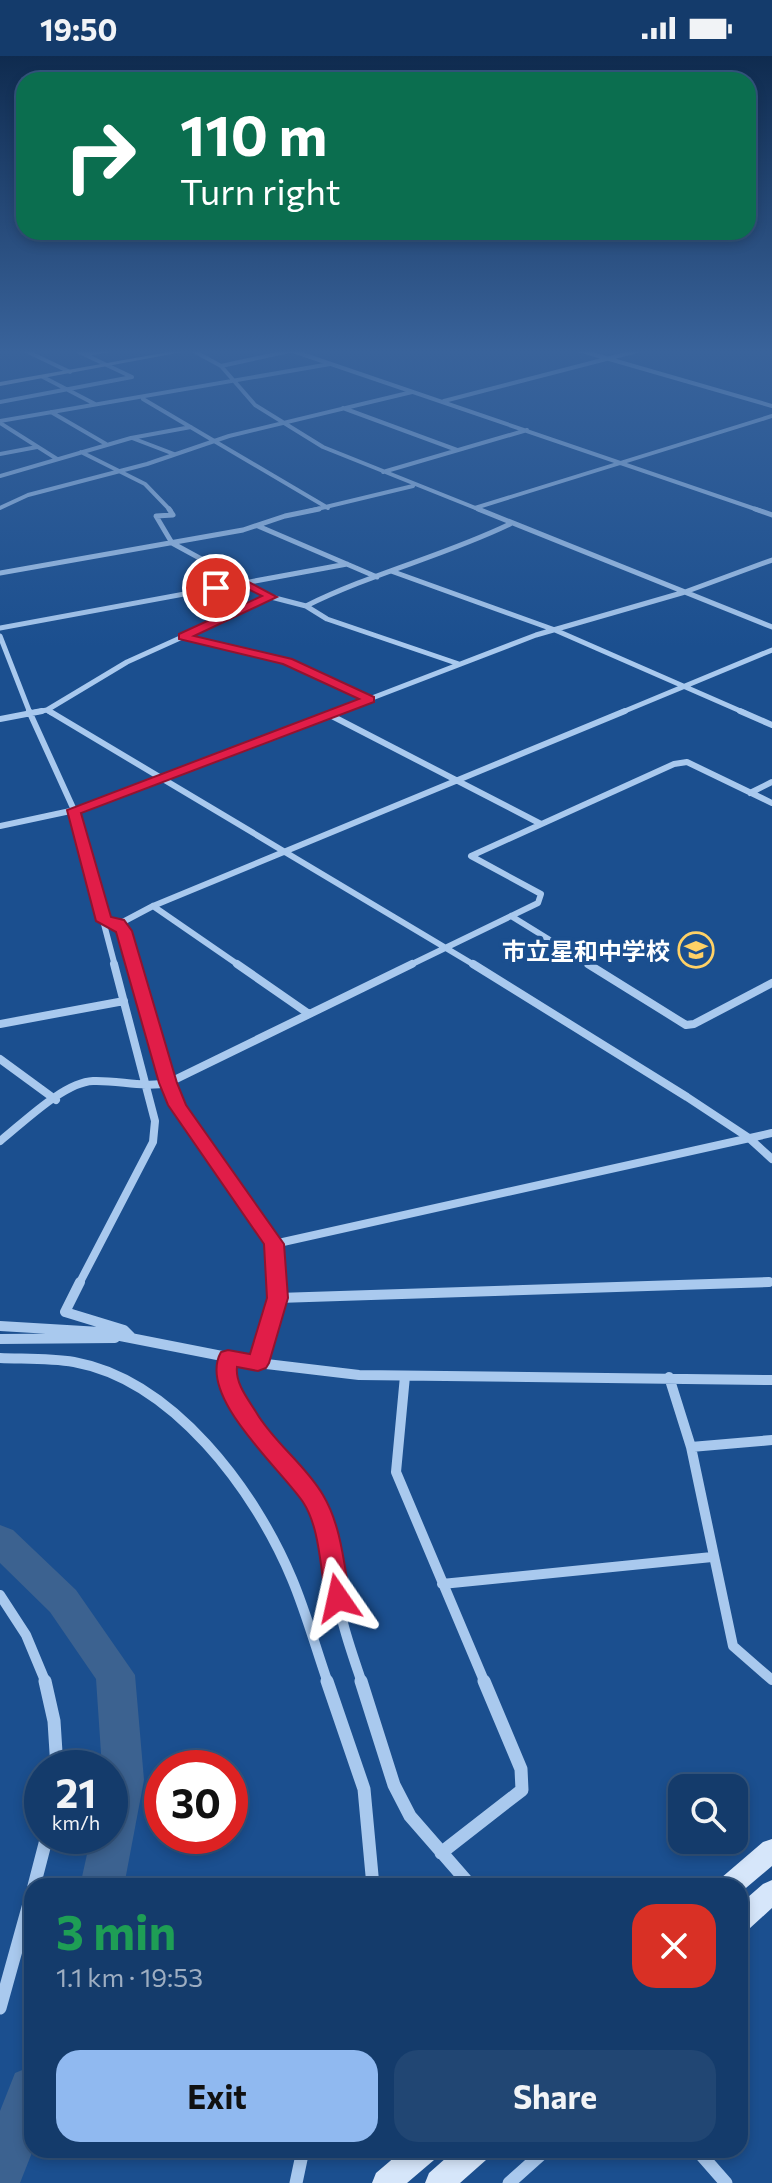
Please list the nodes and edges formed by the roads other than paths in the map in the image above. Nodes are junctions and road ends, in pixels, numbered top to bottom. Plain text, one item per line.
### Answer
1 (26, 449) edge
2 (42, 449) edge
3 (90, 449) edge
4 (161, 449) edge
5 (187, 449) edge
6 (226, 449) edge
7 (328, 449) edge
8 (583, 449) edge
9 (667, 449) edge
10 (458, 450) edge
11 (81, 452) junction
12 (0, 454) edge
13 (174, 454) junction
14 (57, 459) junction
15 (623, 463) junction
16 (124, 471) junction
17 (382, 472) junction
18 (0, 476) edge
19 (415, 485) junction
20 (0, 508) edge
21 (328, 508) junction
22 (473, 508) junction
23 (772, 515) edge
24 (510, 524) junction
25 (258, 526) junction
26 (172, 543) junction
27 (772, 560) edge
28 (347, 564) junction
29 (391, 571) junction
30 (0, 573) edge
31 (377, 577) junction
32 (243, 583) junction
33 (685, 592) junction
34 (271, 597) junction
35 (306, 606) junction
36 (772, 627) edge
37 (0, 628) edge
38 (555, 630) junction
39 (0, 636) edge
40 (183, 636) junction
41 (772, 650) edge
42 (460, 665) junction
43 (682, 686) junction
44 (370, 700) junction
45 (47, 710) junction
46 (32, 713) junction
47 (330, 715) junction
48 (0, 719) edge
49 (772, 725) edge
50 (164, 778) junction
51 (456, 780) junction
52 (772, 782) edge
53 (750, 793) junction
54 (772, 803) edge
55 (74, 810) junction
56 (541, 824) junction
57 (0, 826) edge
58 (285, 851) junction
59 (153, 906) junction
60 (511, 916) junction
61 (104, 921) junction
62 (119, 924) junction
63 (447, 948) junction
64 (772, 983) edge
65 (124, 1001) junction
66 (309, 1014) junction
67 (0, 1024) edge
68 (0, 1059) edge
69 (168, 1083) junction
70 (144, 1088) junction
71 (56, 1100) junction
72 (772, 1133) edge
73 (749, 1138) junction
74 (0, 1141) edge
75 (772, 1159) edge
76 (274, 1244) junction
77 (772, 1282) edge
78 (278, 1298) junction
79 (0, 1326) edge
80 (132, 1338) junction
81 (0, 1339) edge
82 (228, 1357) junction
83 (0, 1358) edge
84 (258, 1363) junction
85 (405, 1376) junction
86 (669, 1377) junction
87 (772, 1380) edge
88 (772, 1440) edge
89 (691, 1447) junction
90 (712, 1557) junction
91 (442, 1584) junction
92 (0, 1595) edge
93 (772, 1680) edge
94 (57, 1750) edge
95 (772, 1850) edge
96 (441, 1853) junction
97 (42, 1854) edge
98 (36, 1878) edge
99 (372, 1878) edge
100 (464, 1878) edge
101 (739, 1878) edge
102 (772, 1892) edge
103 (748, 1913) edge
104 (24, 1922) edge
105 (0, 2008) edge
106 (301, 2158) edge
107 (415, 2158) edge
108 (467, 2158) edge
109 (537, 2158) edge
110 (704, 2158) edge
111 (296, 2183) edge
112 (386, 2183) edge
113 (439, 2183) edge
114 (509, 2183) edge
115 (726, 2183) edge

1 - 12 street
2 - 14 street
3 - 11 street
4 - 13 street
5 - 13 street
6 - 21 street
7 - 17 street
8 - 15 street
9 - 15 street
10 - 17 street
11 - 14 street
11 - 16 street
13 - 16 street
14 - 18 street
15 - 22 street
15 - 23 street
16 - 20 street
16 - 26 street
17 - 19 street
19 - 21 street
19 - 22 street
21 - 25 street
22 - 24 street
24 - 29 street
24 - 33 street
25 - 26 street
25 - 28 street
26 - 30 street
26 - 32 street
27 - 33 street
28 - 31 street
28 - 32 street
29 - 31 street
29 - 38 street
31 - 35 street
32 - 34 street
32 - 37 street
33 - 36 street
33 - 38 street
34 - 35 street
34 - 40 street
35 - 42 street
38 - 42 street
38 - 43 street
39 - 46 street
40 - 44 street
40 - 45 street
41 - 43 street
42 - 44 street
43 - 49 street
43 - 51 street
44 - 47 street
45 - 46 street
45 - 50 street
46 - 48 street
46 - 55 street
47 - 50 street
47 - 51 street
50 - 55 street
50 - 58 street
51 - 56 street
51 - 58 street
52 - 53 street
53 - 54 street
53 - 56 street
55 - 57 street
55 - 61 street
56 - 60 street
58 - 59 street
58 - 63 street
59 - 62 street
59 - 66 street
60 - 63 street
60 - 64 street
61 - 62 street
61 - 65 street
62 - 69 street
63 - 66 street
63 - 73 street
65 - 67 street
65 - 70 street
66 - 69 street
68 - 71 street
69 - 70 street
69 - 76 street
70 - 71 street
70 - 80 street
71 - 74 street
72 - 73 street
73 - 75 street
73 - 76 street
76 - 78 street
77 - 78 street
78 - 84 street
79 - 80 street
80 - 81 street
80 - 82 street
82 - 84 street
82 - 96 street
83 - 99 street
84 - 85 street
85 - 86 street
85 - 91 street
86 - 87 street
86 - 89 street
88 - 89 street
89 - 90 street
90 - 91 street
90 - 93 street
91 - 96 street
92 - 94 street
95 - 101 street
96 - 100 street
97 - 98 street
102 - 103 street
104 - 105 street
106 - 111 street
107 - 112 street
108 - 113 street
109 - 114 street
110 - 115 street

